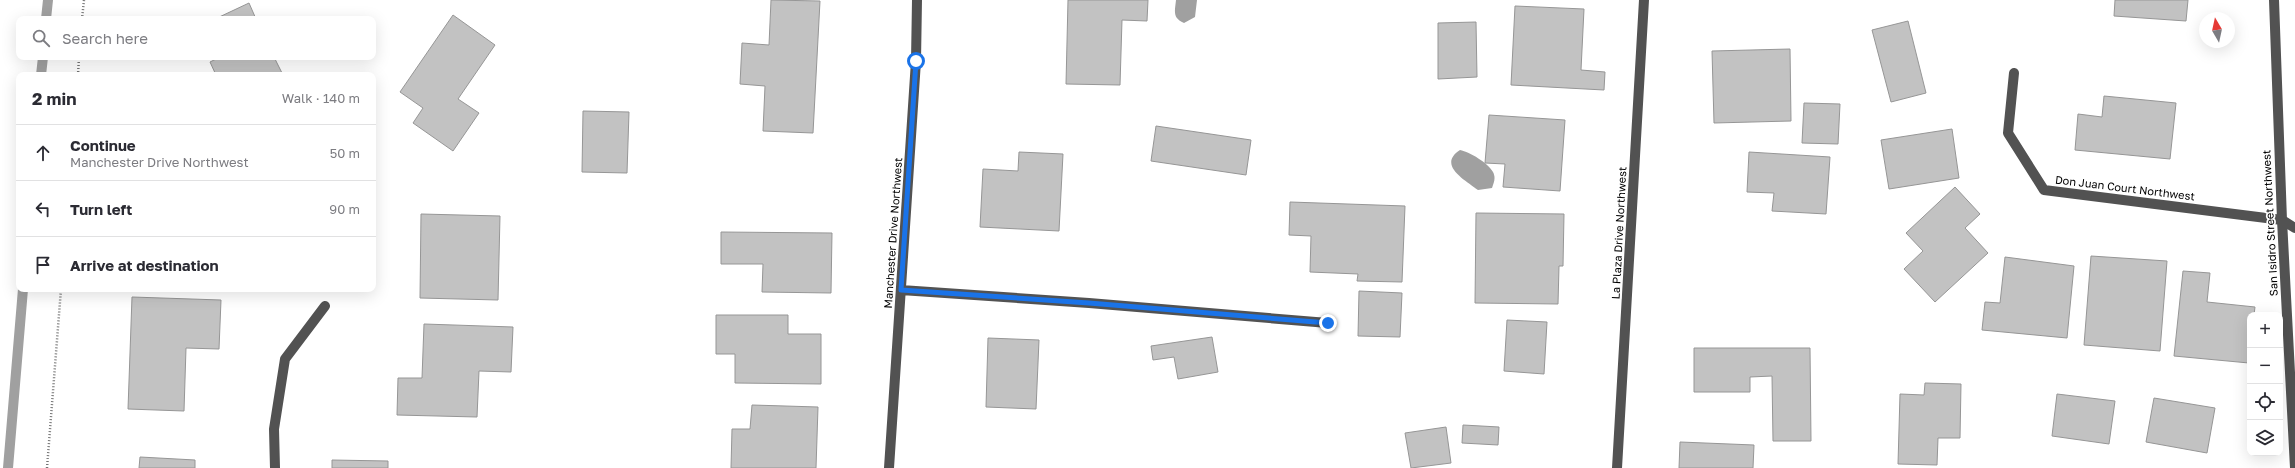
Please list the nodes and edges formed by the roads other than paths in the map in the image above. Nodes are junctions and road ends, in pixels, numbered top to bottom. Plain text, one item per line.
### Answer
1 (917, 0) edge
2 (1644, 0) edge
3 (2274, 0) edge
4 (2014, 73) dead end
5 (2282, 220) junction
6 (2295, 228) edge
7 (901, 290) junction
8 (325, 306) dead end
9 (1328, 323) dead end
10 (275, 468) edge
11 (889, 468) edge
12 (1617, 468) edge
13 (2295, 468) edge

1 - 7 street, Manchester Drive Northwest
2 - 12 street, La Plaza Drive Northwest
3 - 5 street, San Isidro Street Northwest
4 - 5 street, Don Juan Court Northwest
5 - 6 street
5 - 13 street, San Isidro Street Northwest
7 - 9 street
7 - 11 street, Manchester Drive Northwest
8 - 10 street

